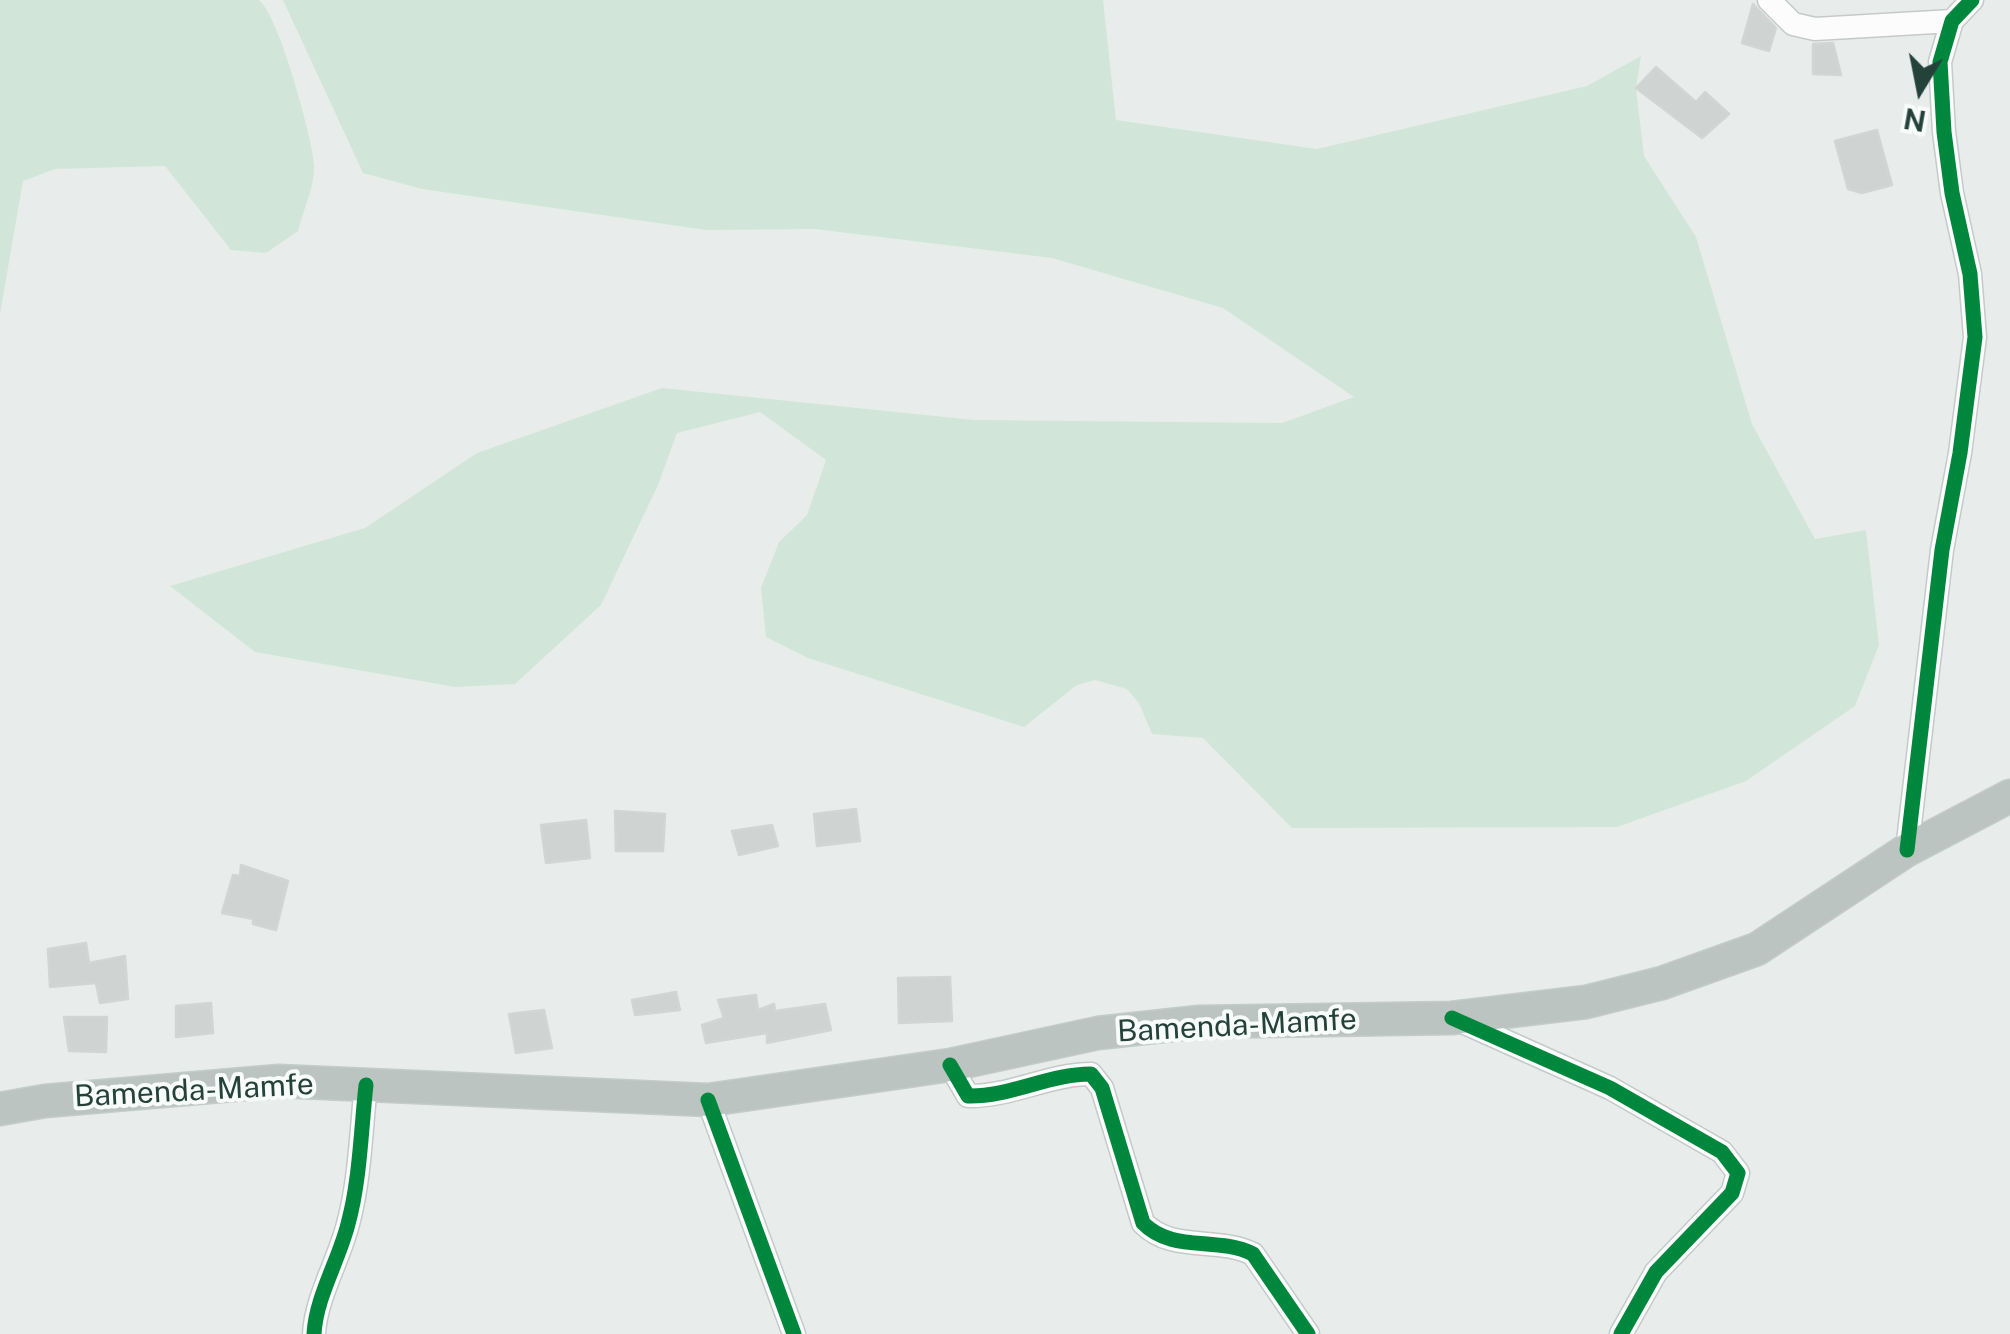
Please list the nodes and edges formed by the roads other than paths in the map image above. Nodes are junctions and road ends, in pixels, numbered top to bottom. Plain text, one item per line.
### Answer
1 (1769, 0) edge
2 (1972, 0) edge
3 (1952, 20) junction
4 (2010, 796) edge
5 (1907, 850) junction
6 (1452, 1018) junction
7 (950, 1065) junction
8 (366, 1085) junction
9 (708, 1100) junction
10 (0, 1109) edge
11 (314, 1334) edge
12 (794, 1334) edge
13 (1308, 1334) edge
14 (1620, 1334) edge

1 - 3 street
2 - 3 street
3 - 5 street
4 - 5 highway, Bamenda-Mamfe
5 - 6 highway, Bamenda-Mamfe
6 - 7 highway, Bamenda-Mamfe
6 - 14 street
7 - 9 highway, Bamenda-Mamfe
7 - 13 street
8 - 9 highway, Bamenda-Mamfe
8 - 10 highway, Bamenda-Mamfe
8 - 11 street
9 - 12 street

